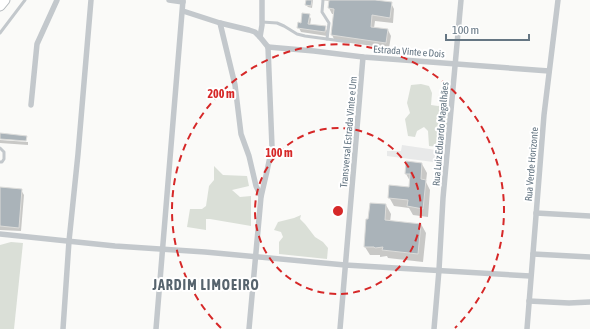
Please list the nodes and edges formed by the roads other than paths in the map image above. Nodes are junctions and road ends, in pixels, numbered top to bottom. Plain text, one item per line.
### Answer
1 (5, 0) edge
2 (25, 0) edge
3 (57, 0) edge
4 (91, 0) edge
5 (169, 0) edge
6 (262, 0) edge
7 (323, 0) edge
8 (461, 0) edge
9 (558, 0) edge
10 (183, 1) edge
11 (0, 6) edge
12 (183, 11) junction
13 (262, 22) junction
14 (220, 23) junction
15 (0, 33) edge
16 (260, 37) junction
17 (326, 39) junction
18 (349, 42) dead end
19 (268, 47) junction
20 (363, 57) junction
21 (456, 64) junction
22 (549, 71) junction
23 (31, 105) dead end
24 (0, 148) edge
25 (0, 162) edge
26 (261, 197) junction
27 (536, 213) junction
28 (590, 216) edge
29 (0, 234) edge
30 (69, 241) junction
31 (163, 249) junction
32 (532, 254) junction
33 (255, 256) junction
34 (590, 257) edge
35 (346, 265) junction
36 (439, 270) junction
37 (530, 276) junction
38 (529, 301) junction
39 (590, 302) edge
40 (63, 329) edge
41 (156, 329) edge
42 (249, 329) edge
43 (340, 329) edge
44 (434, 329) edge
45 (527, 329) edge

1 - 11 highway
2 - 15 lane
3 - 23 street
4 - 30 street
5 - 10 street
6 - 13 street
7 - 17 lane
8 - 21 street, Rua Luiz Eduardo Magalhães
9 - 22 street, Rua Verde Horizonte
10 - 12 street
12 - 14 street
12 - 31 street
13 - 16 street
13 - 17 lane
14 - 16 street
14 - 26 street
16 - 19 street
17 - 18 lane
19 - 20 street, Estrada Vinte e Dois
19 - 26 street
20 - 21 street, Estrada Vinte e Dois
20 - 35 street, Transversal Estrada Vinte e Um
21 - 22 street, Estrada Vinte e Dois
21 - 36 street, Rua Luiz Eduardo Magalhães
22 - 27 street, Rua Verde Horizonte
24 - 25 lane
26 - 33 street
27 - 28 street
27 - 32 street, Rua Verde Horizonte
29 - 30 street
30 - 31 street
30 - 40 street
31 - 33 street
31 - 41 street
32 - 34 street
32 - 37 street, Rua Verde Horizonte
33 - 35 street
33 - 42 street
35 - 36 street
35 - 43 street, Transversal Estrada Vinte e Um
36 - 37 street
36 - 44 street, Rua Luiz Eduardo Magalhães
37 - 38 street, Rua Verde Horizonte
38 - 39 street
38 - 45 street, Rua Verde Horizonte

